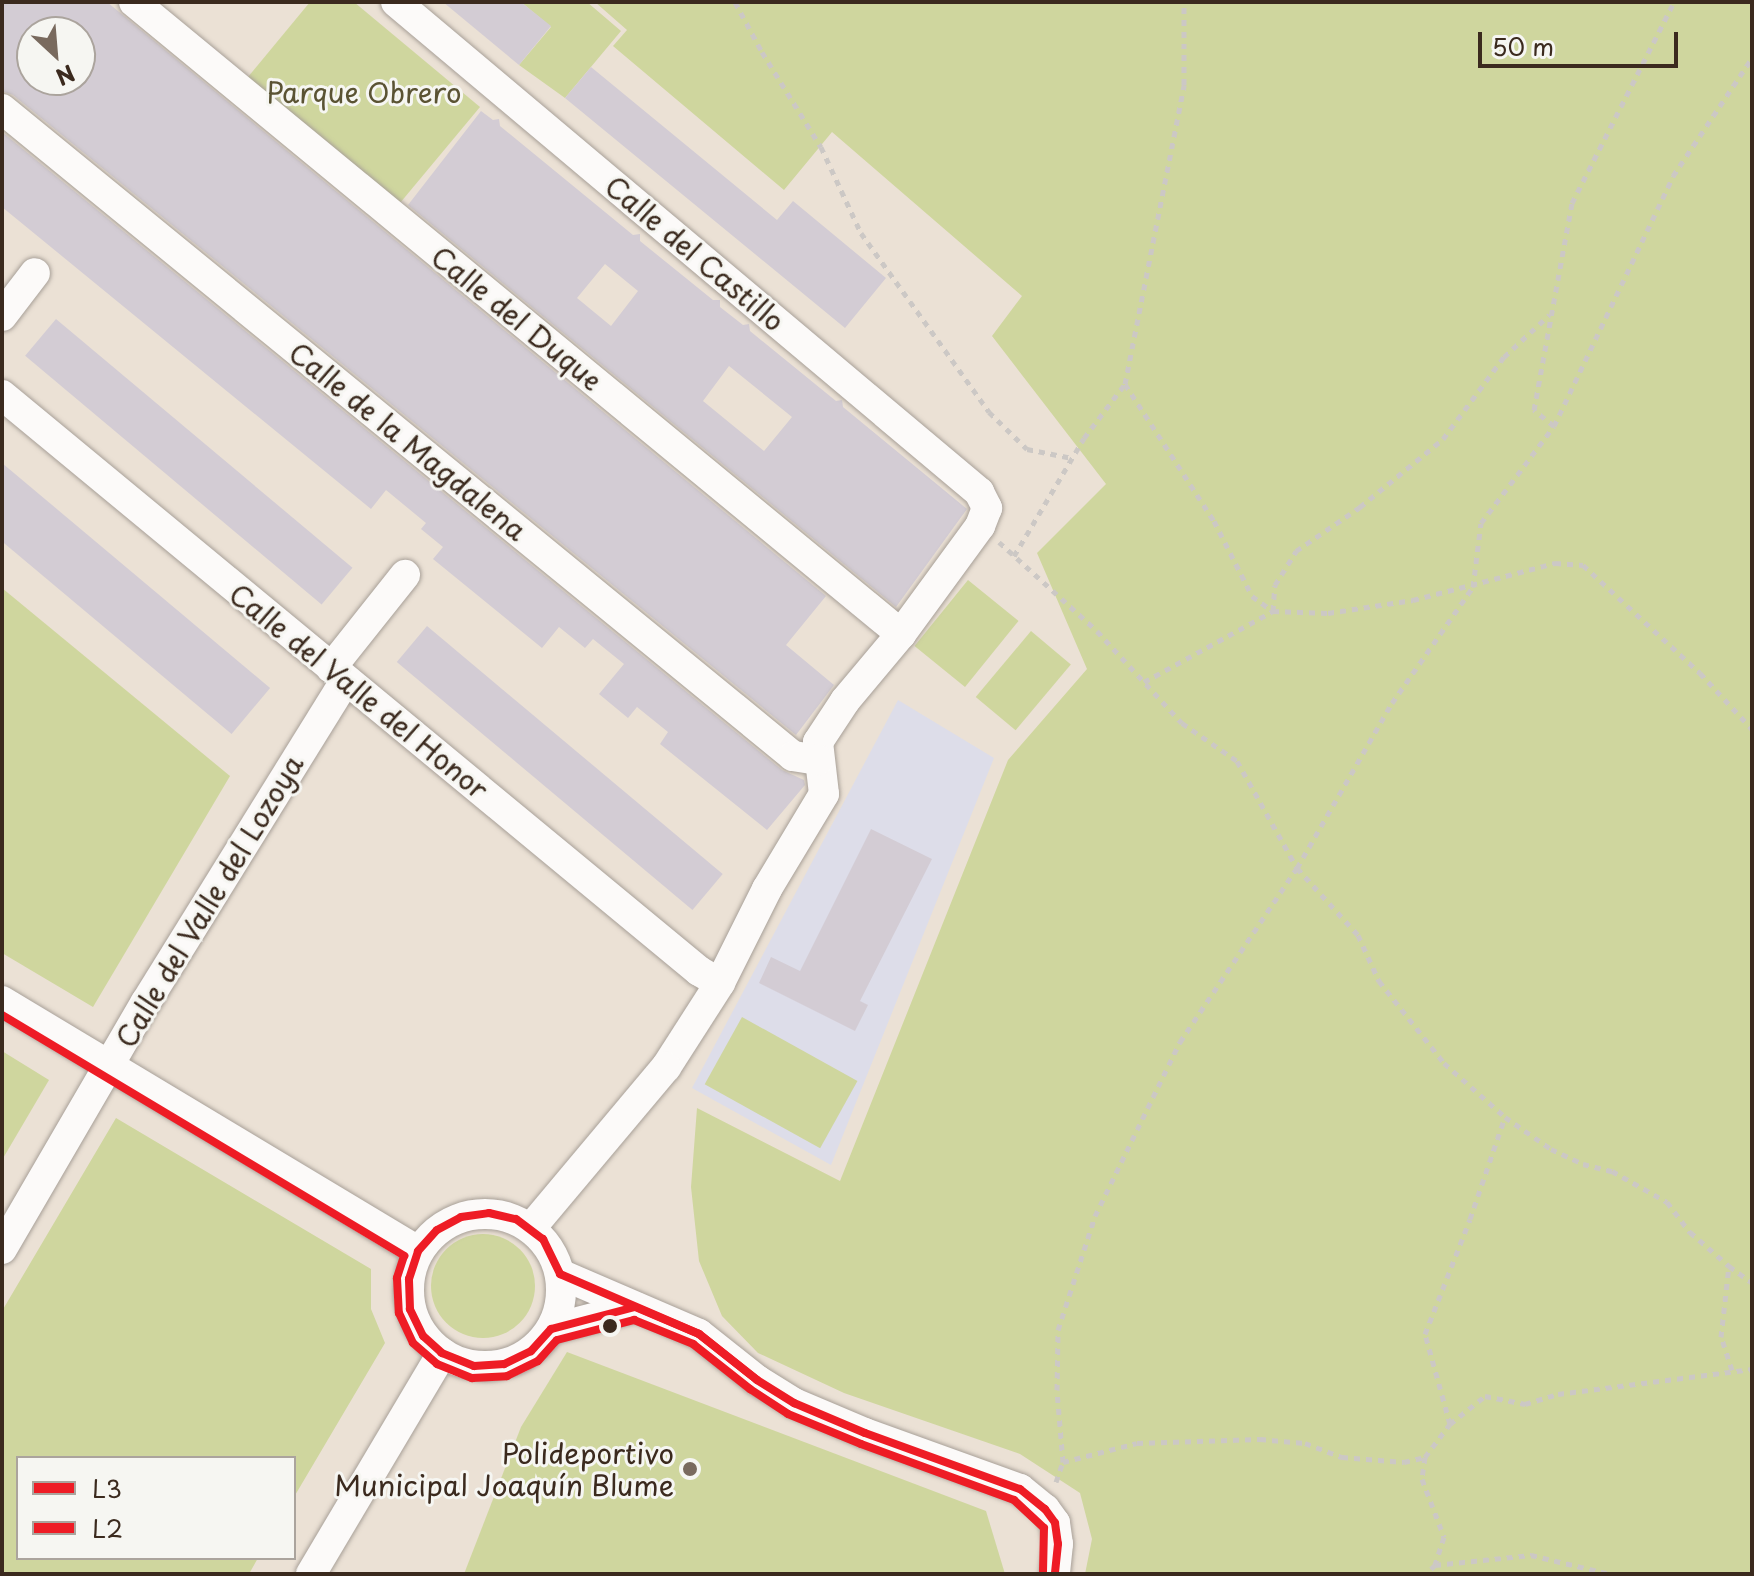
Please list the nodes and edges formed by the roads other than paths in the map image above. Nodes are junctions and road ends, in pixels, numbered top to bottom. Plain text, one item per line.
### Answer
1 (134, 2) edge
2 (396, 2) edge
3 (2, 109) edge
4 (35, 273) dead end
5 (2, 316) edge
6 (2, 395) edge
7 (405, 575) dead end
8 (901, 634) junction
9 (339, 674) junction
10 (819, 760) junction
11 (720, 983) junction
12 (2, 1001) edge
13 (110, 1065) junction
14 (531, 1228) junction
15 (2, 1249) edge
16 (418, 1251) junction
17 (560, 1274) junction
18 (635, 1307) junction
19 (551, 1329) junction
20 (442, 1353) junction
21 (311, 1574) edge
22 (1055, 1574) edge

1 - 8 street, Calle del Duque
2 - 8 street, Calle del Castillo
3 - 10 street, Calle de la Magdalena
4 - 5 street
6 - 9 street, Calle del Valle del Honor
7 - 9 street, Calle del Valle del Lozoya
8 - 10 street
9 - 11 street, Calle del Valle del Honor
9 - 13 street, Calle del Valle del Lozoya
10 - 11 street
11 - 14 street
12 - 13 street
13 - 15 street, Calle del Valle del Lozoya
13 - 16 street
14 - 16 street
14 - 17 street
16 - 20 street
17 - 18 street
17 - 19 street
18 - 19 street
18 - 22 street
19 - 20 street
20 - 21 street

